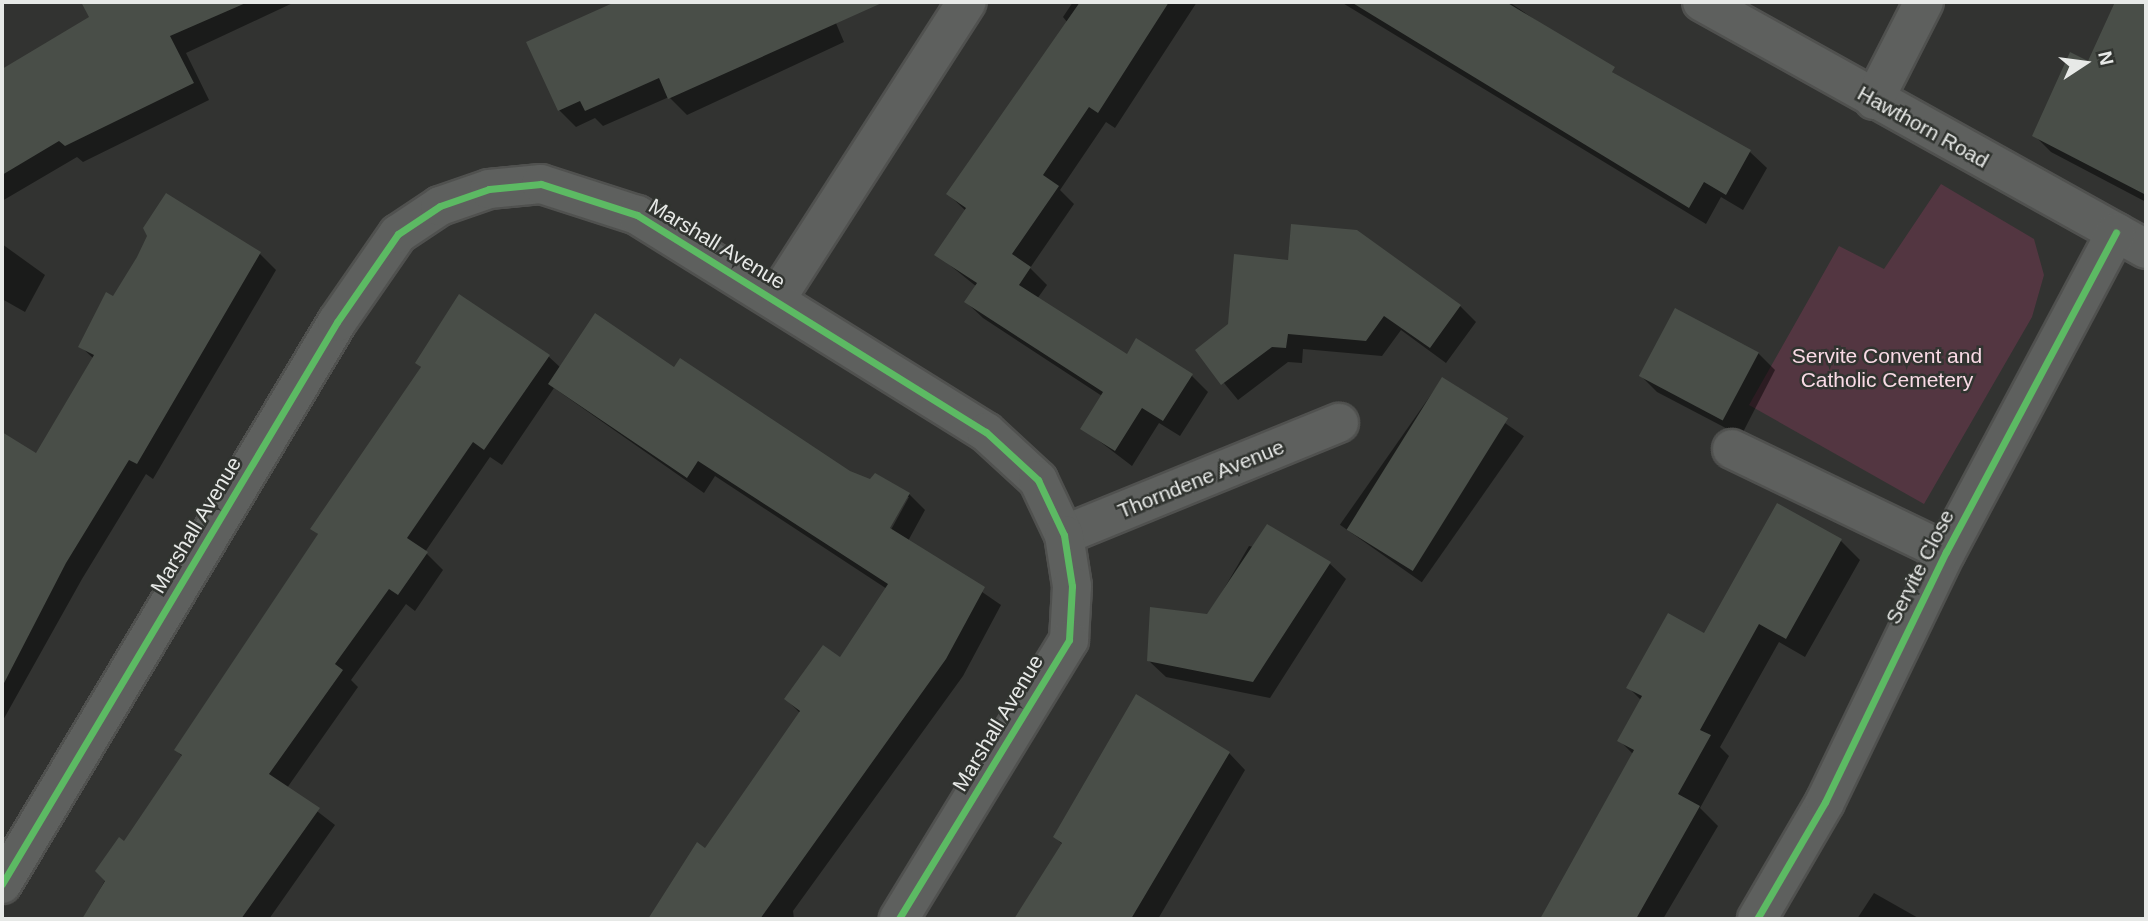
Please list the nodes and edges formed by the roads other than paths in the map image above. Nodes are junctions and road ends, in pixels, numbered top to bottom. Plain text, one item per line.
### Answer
1 (967, 2) edge
2 (1702, 2) edge
3 (1924, 2) edge
4 (1874, 100) junction
5 (2131, 241) edge
6 (776, 299) junction
7 (1339, 423) dead end
8 (1732, 449) dead end
9 (1064, 535) junction
10 (1946, 552) junction
11 (2, 884) edge
12 (899, 919) edge
13 (1757, 919) edge

1 - 6 street, Marshall Avenue
2 - 4 street, Hawthorn Road
3 - 4 street
4 - 5 street, Hawthorn Road
5 - 10 street, Servite Close
6 - 9 street, Marshall Avenue
6 - 11 street, Marshall Avenue
7 - 9 street, Thorndene Avenue
8 - 10 street, Servite Close
9 - 12 street, Marshall Avenue
10 - 13 street, Servite Close

